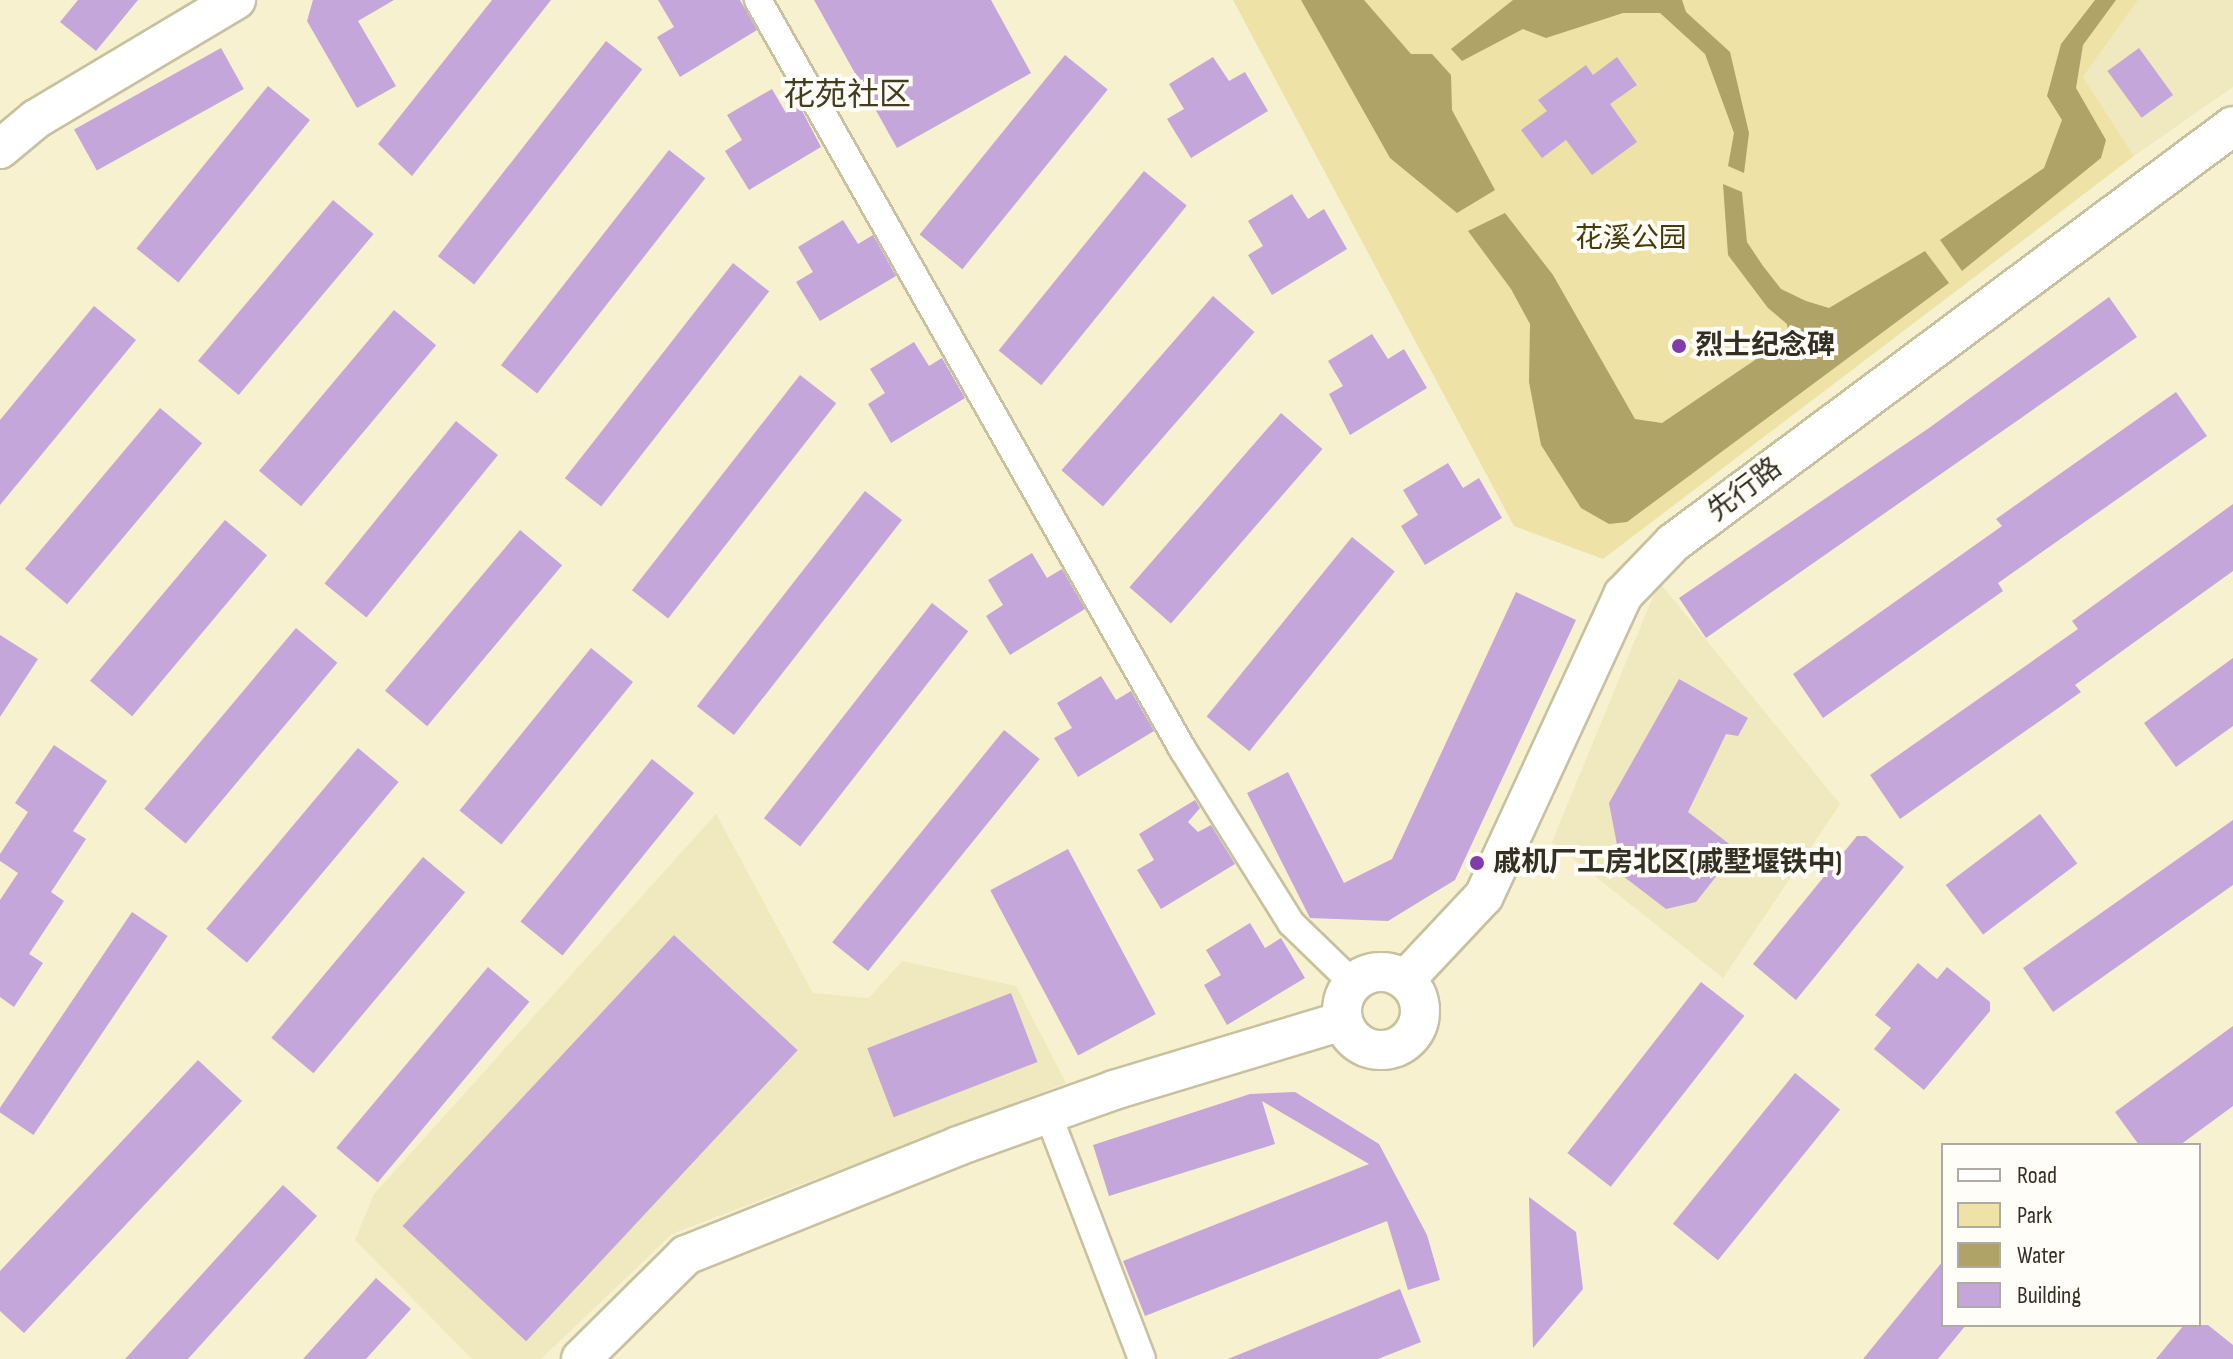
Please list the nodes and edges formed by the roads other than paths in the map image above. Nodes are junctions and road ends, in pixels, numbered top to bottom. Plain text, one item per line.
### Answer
1 (236, 0) edge
2 (758, 0) edge
3 (2233, 126) edge
4 (0, 149) edge
5 (1405, 980) junction
6 (1353, 983) junction
7 (1343, 1021) junction
8 (1048, 1114) junction
9 (581, 1359) edge
10 (1142, 1359) edge

1 - 4 street
2 - 6 street
3 - 5 street, 先行路
5 - 6 street
5 - 7 street
6 - 7 street
7 - 8 street
8 - 9 street
8 - 10 street

